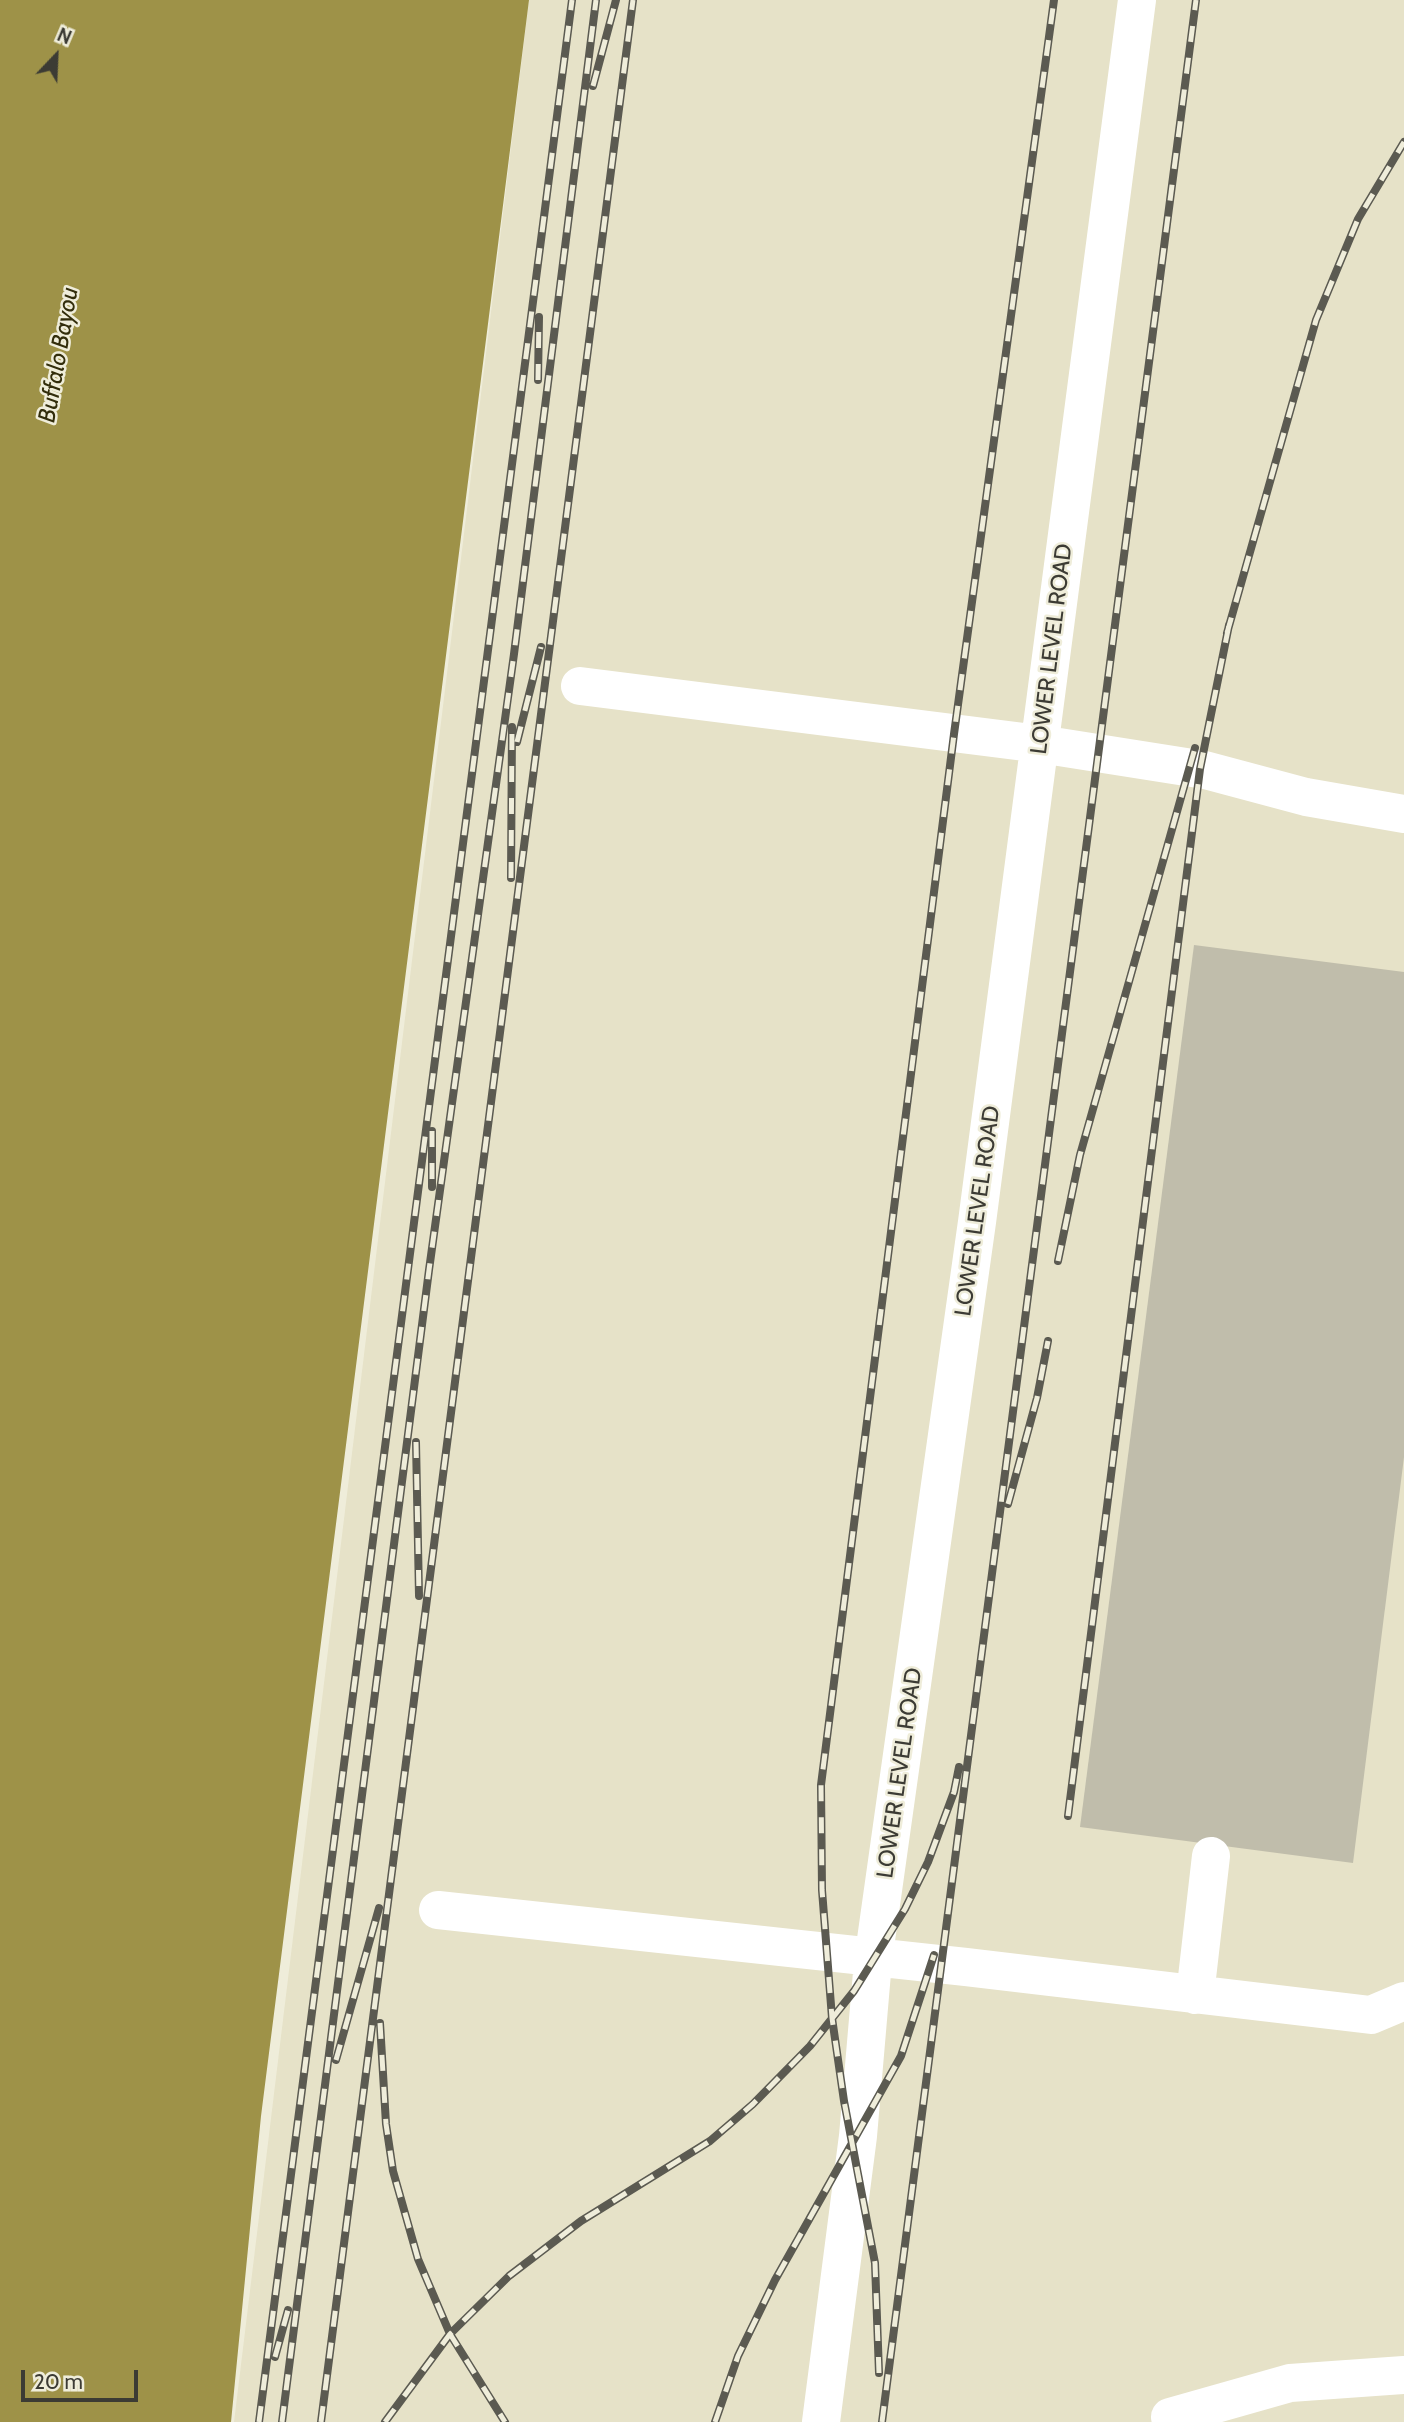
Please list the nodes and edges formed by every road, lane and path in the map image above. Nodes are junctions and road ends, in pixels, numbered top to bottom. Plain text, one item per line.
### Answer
1 (1137, 0) edge
2 (580, 686) dead end
3 (1040, 744) junction
4 (1404, 814) edge
5 (1211, 1856) dead end
6 (438, 1910) dead end
7 (874, 1959) junction
8 (1195, 1995) junction
9 (1404, 2001) edge
10 (1404, 2375) edge
11 (821, 2422) edge
12 (1171, 2422) edge

1 - 3 lane, LOWER LEVEL ROAD
2 - 3 lane
3 - 4 lane
3 - 7 lane, LOWER LEVEL ROAD
5 - 8 lane
6 - 7 lane
7 - 8 lane
7 - 11 lane, LOWER LEVEL ROAD
8 - 9 lane
10 - 12 lane

